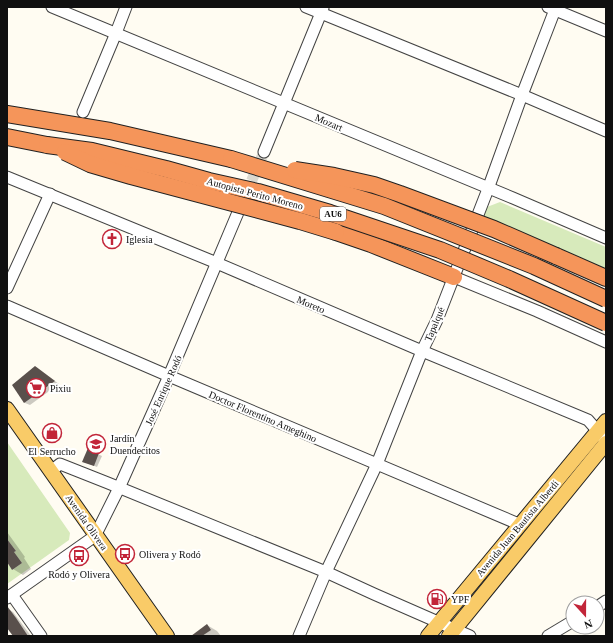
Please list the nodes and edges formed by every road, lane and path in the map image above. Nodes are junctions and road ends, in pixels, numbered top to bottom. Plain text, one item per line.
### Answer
1 (52, 7) edge
2 (126, 7) edge
3 (306, 7) edge
4 (553, 8) edge
5 (322, 10) edge
6 (606, 31) edge
7 (116, 33) junction
8 (522, 95) junction
9 (284, 103) junction
10 (83, 112) dead end
11 (7, 114) edge
12 (606, 131) edge
13 (7, 137) edge
14 (47, 145) junction
15 (264, 152) tunnel mouth
16 (231, 159) junction
17 (7, 176) edge
18 (488, 189) junction
19 (50, 194) junction
20 (239, 210) dead end
21 (606, 238) edge
22 (217, 263) junction
23 (454, 277) junction
24 (606, 278) edge
25 (7, 288) edge
26 (606, 299) edge
27 (7, 306) edge
28 (606, 323) edge
29 (606, 342) edge
30 (422, 351) junction
31 (169, 376) junction
32 (7, 409) edge
33 (602, 426) edge
34 (606, 443) edge
35 (377, 464) junction
36 (51, 471) junction
37 (119, 488) junction
38 (520, 525) junction
39 (95, 536) junction
40 (326, 572) junction
41 (9, 596) edge
42 (439, 623) junction
43 (565, 626) edge
44 (451, 633) edge
45 (41, 636) edge
46 (167, 636) edge
47 (299, 636) edge
48 (428, 636) edge
49 (470, 636) edge
50 (548, 636) edge

1 - 7 street, Mozart
2 - 7 street
3 - 5 street
4 - 6 street
4 - 8 street, Tapalqué
5 - 8 street
5 - 9 street
7 - 9 street, Mozart
7 - 10 street
8 - 12 street
8 - 18 street, Tapalqué
9 - 15 street
9 - 18 street, Mozart
11 - 16 highway, AU6
13 - 14 highway, Autopista Perito Moreno / AU6
14 - 23 highway, bridge
14 - 28 highway, Autopista Perito Moreno / AU6, bridge
16 - 24 highway, bridge
16 - 26 highway, AU6, bridge
17 - 19 street, Moreto
18 - 21 street, Mozart
18 - 23 street, Tapalqué
19 - 22 street, Moreto
19 - 25 street
20 - 22 street, José Enrique Rodó
22 - 30 street, Moreto
22 - 31 street, José Enrique Rodó
23 - 29 street
23 - 30 street, Tapalqué
27 - 31 street, Doctor Florentino Ameghino
30 - 33 street, Moreto
30 - 35 street, Tapalqué
31 - 35 street, Doctor Florentino Ameghino
31 - 37 street, José Enrique Rodó
32 - 36 main road, Avenida Olivera
33 - 34 street, Moreto
33 - 38 main road, Avenida Juan Bautista Alberdi
34 - 44 main road, Avenida Juan Bautista Alberdi
35 - 38 street, Doctor Florentino Ameghino
35 - 40 street, Tapalqué
36 - 37 street
36 - 39 main road, Avenida Olivera
37 - 39 street, José Enrique Rodó
37 - 40 street
38 - 42 main road, Avenida Juan Bautista Alberdi
39 - 41 street, José Enrique Rodó
39 - 46 main road, Avenida Olivera
40 - 42 street
40 - 47 street, Tapalqué
41 - 45 street
42 - 44 street
42 - 48 main road, Avenida Juan Bautista Alberdi
43 - 50 street
44 - 49 street

